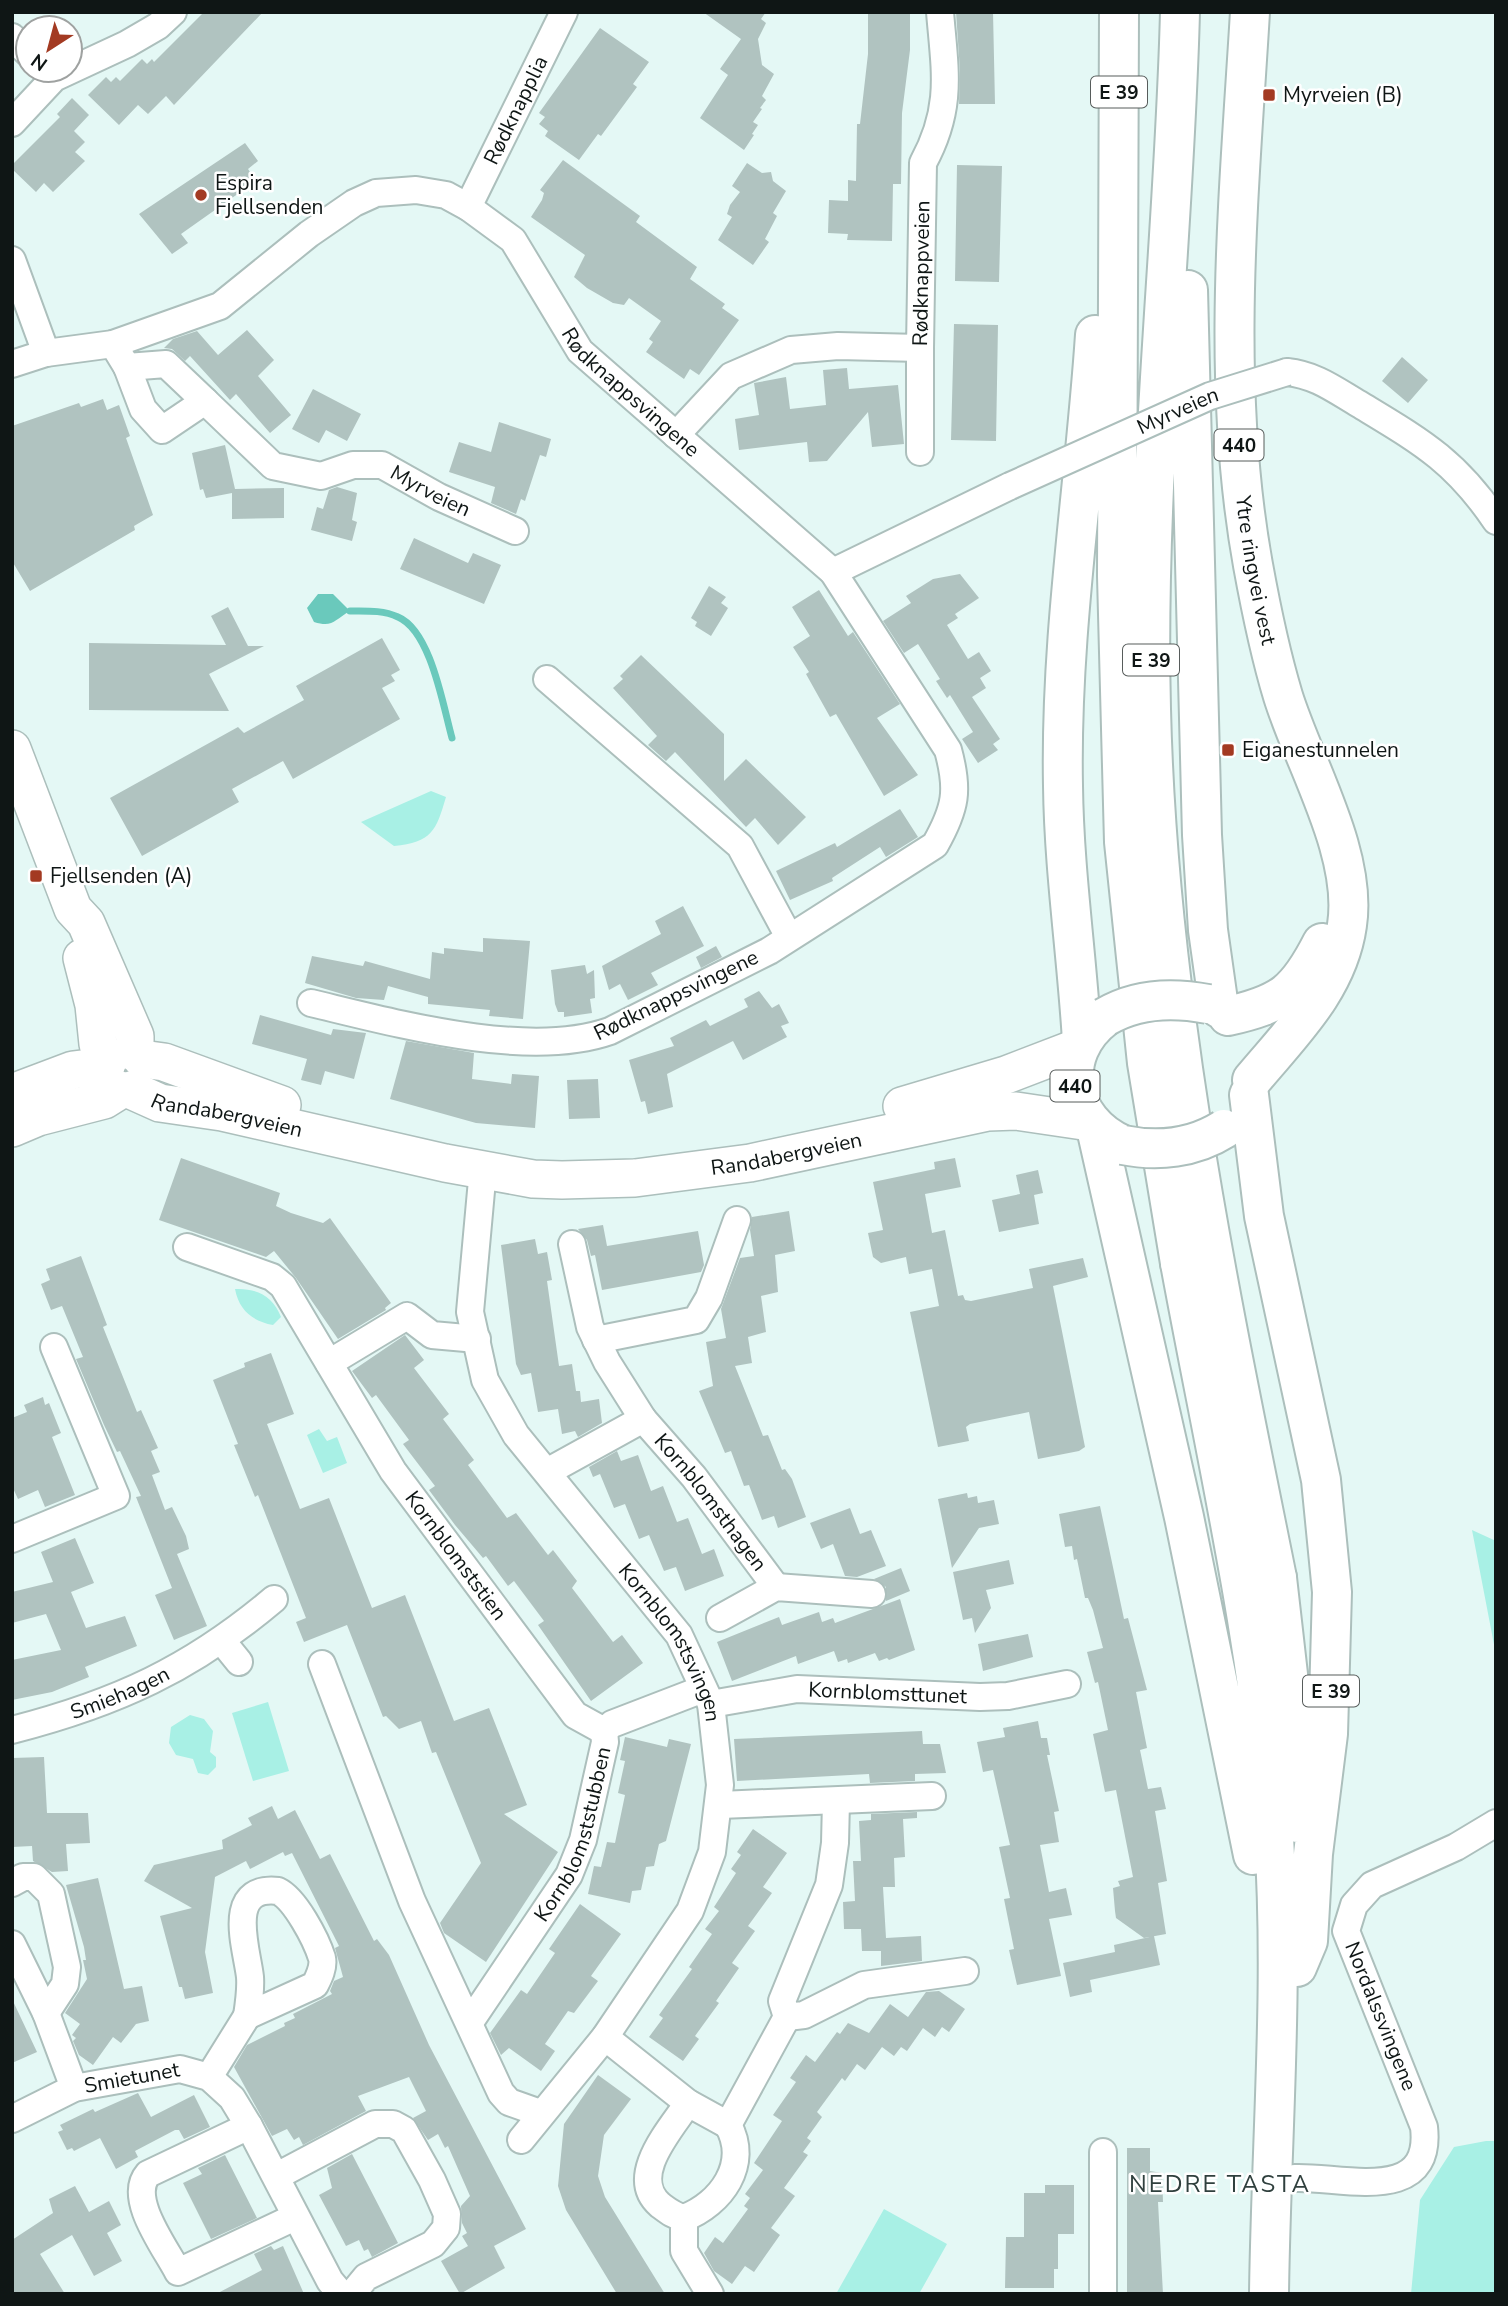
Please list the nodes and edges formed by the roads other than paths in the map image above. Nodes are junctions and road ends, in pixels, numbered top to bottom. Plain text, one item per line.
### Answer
1 (173, 12) edge
2 (564, 12) edge
3 (940, 12) edge
4 (1119, 12) edge
5 (1180, 12) edge
6 (1250, 12) edge
7 (84, 61) edge
8 (42, 84) edge
9 (1177, 90) junction
10 (12, 123) edge
11 (1118, 169) junction
12 (468, 207) junction
13 (12, 260) edge
14 (113, 344) junction
15 (920, 348) junction
16 (46, 353) junction
17 (12, 364) edge
18 (127, 367) junction
19 (205, 401) junction
20 (676, 435) junction
21 (920, 452) dead end
22 (1496, 521) edge
23 (515, 531) dead end
24 (833, 572) junction
25 (547, 679) dead end
26 (12, 749) edge
27 (1342, 863) junction
28 (789, 937) junction
29 (311, 1003) dead end
30 (1218, 1009) junction
31 (1089, 1035) junction
32 (124, 1070) junction
33 (1251, 1088) junction
34 (12, 1093) edge
35 (12, 1128) edge
36 (1103, 1132) junction
37 (483, 1169) junction
38 (737, 1220) dead end
39 (572, 1244) dead end
40 (187, 1247) dead end
41 (477, 1339) junction
42 (596, 1340) junction
43 (329, 1363) junction
44 (54, 1365) dead end
45 (643, 1419) junction
46 (547, 1472) junction
47 (12, 1539) edge
48 (776, 1587) junction
49 (872, 1594) dead end
50 (274, 1599) dead end
51 (720, 1618) dead end
52 (222, 1641) junction
53 (239, 1662) dead end
54 (322, 1664) dead end
55 (1067, 1684) dead end
56 (707, 1696) junction
57 (12, 1730) edge
58 (604, 1731) junction
59 (932, 1796) dead end
60 (836, 1801) junction
61 (720, 1805) junction
62 (1496, 1823) edge
63 (12, 1883) edge
64 (12, 1944) edge
65 (1297, 1968) junction
66 (965, 1971) dead end
67 (46, 2013) junction
68 (247, 2016) junction
69 (787, 2017) junction
70 (470, 2022) junction
71 (1278, 2024) junction
72 (605, 2037) junction
73 (209, 2077) junction
74 (74, 2088) junction
75 (688, 2103) junction
76 (540, 2113) junction
77 (12, 2119) edge
78 (728, 2125) junction
79 (249, 2126) junction
80 (521, 2140) dead end
81 (1103, 2152) dead end
82 (277, 2176) junction
83 (1295, 2178) junction
84 (295, 2217) junction
85 (684, 2218) junction
86 (183, 2283) edge
87 (341, 2294) edge
88 (352, 2294) edge
89 (710, 2294) edge
90 (1103, 2294) edge
91 (1269, 2294) edge
92 (1289, 2294) edge

1 - 7 street
2 - 12 street, Rødknapplia
3 - 15 street, Rødknappveien
4 - 11 main road, E 39
5 - 9 main road, E 39
6 - 27 main road, Ytre ringvei vest / 440
8 - 10 street
9 - 30 main road, E 39
9 - 65 main road, E 39
11 - 31 main road, E 39
11 - 71 main road, E 39
12 - 14 street, Rødknappsvingene
12 - 20 street, Rødknappsvingene
13 - 16 street
14 - 16 street, Rødknappsvingene
14 - 18 street
15 - 20 street, Rødknappveien
15 - 21 street
16 - 17 street, Rødknappsvingene
18 - 19 street, Myrveien
18 - 19 street
19 - 23 street, Myrveien
20 - 24 street, Rødknappsvingene
22 - 24 street, Myrveien, bridge
24 - 28 street, Rødknappsvingene
25 - 28 street
26 - 32 main road
27 - 30 main road, Ytre ringvei vest / 440
27 - 33 main road, Ytre ringvei vest / 440
28 - 29 street, Rødknappsvingene
30 - 31 main road, 440, bridge
30 - 33 main road
31 - 36 main road, 440
31 - 37 main road, Randabergveien
32 - 34 main road, Randabergveien
32 - 35 main road
32 - 37 main road, Randabergveien
33 - 36 main road, 440, bridge
33 - 65 main road, E 39
36 - 37 main road, Randabergveien
36 - 71 main road, E 39
37 - 41 street, Kornblomstsvingen
38 - 42 street
39 - 42 street, Kornblomsthagen
40 - 43 street, Kornblomststien
41 - 43 street
41 - 46 street, Kornblomstsvingen
42 - 45 street, Kornblomsthagen
43 - 58 street, Kornblomststien
44 - 47 street
45 - 46 street, Kornblomsthagen
45 - 48 street, Kornblomsthagen
46 - 56 street, Kornblomstsvingen
48 - 49 street
48 - 51 street
50 - 52 street, Smiehagen
52 - 53 street
52 - 57 street, Smiehagen
54 - 70 street
55 - 56 street, Kornblomsttunet
56 - 58 street, Kornblomststubben
56 - 61 street, Kornblomstsvingen
58 - 70 street, Kornblomststubben
59 - 60 street
60 - 61 street
60 - 69 street
61 - 72 street, Kornblomstsvingen
62 - 83 street, Nordalssvingene
63 - 67 street
64 - 67 street, Smietunet
65 - 83 main road, E 39
66 - 69 street
67 - 74 street, Smietunet
68 - 68 street
68 - 73 street
69 - 78 street
70 - 76 street
71 - 91 main road, E 39
72 - 75 street
72 - 76 street, Kornblomstsvingen
73 - 74 street, Smietunet
73 - 79 street, Smietunet
74 - 77 street, Smietunet
75 - 78 street
75 - 85 street
76 - 80 street, Kornblomstsvingen
78 - 85 street
79 - 82 street, Smietunet
79 - 86 street
81 - 90 street
82 - 84 street, Smietunet
82 - 88 street
83 - 92 main road, E 39
84 - 86 street
84 - 87 street, Smietunet
85 - 89 street

